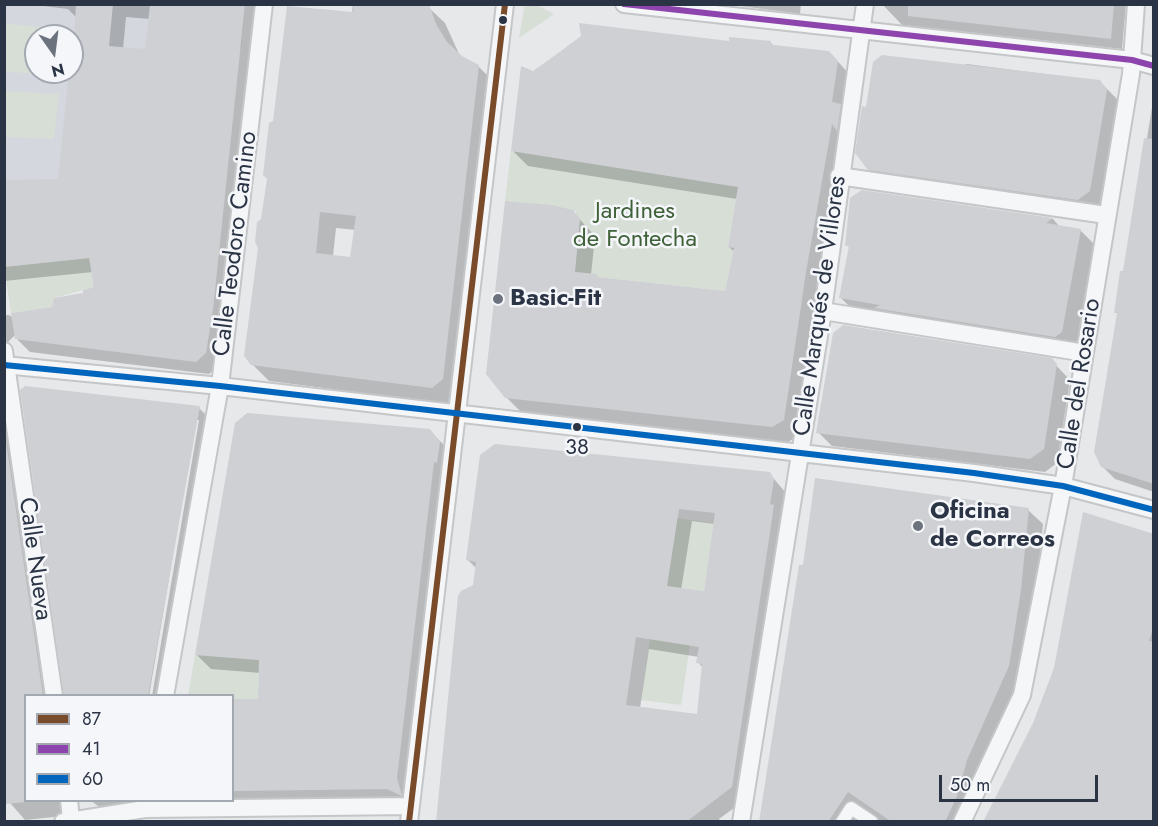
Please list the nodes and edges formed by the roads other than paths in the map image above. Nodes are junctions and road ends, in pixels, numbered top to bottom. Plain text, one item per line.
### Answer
1 (264, 4) edge
2 (505, 4) edge
3 (624, 4) edge
4 (864, 4) edge
5 (1136, 4) edge
6 (861, 32) junction
7 (1132, 60) junction
8 (1154, 66) edge
9 (839, 176) junction
10 (1106, 215) junction
11 (822, 312) junction
12 (1084, 353) junction
13 (5, 360) edge
14 (220, 386) junction
15 (459, 414) junction
16 (800, 452) junction
17 (1063, 486) junction
18 (1154, 510) edge
19 (54, 694) edge
20 (165, 694) edge
21 (69, 802) edge
22 (145, 810) edge
23 (410, 814) edge
24 (67, 820) edge
25 (741, 822) edge
26 (843, 822) edge
27 (872, 822) edge
28 (962, 822) edge

1 - 14 street, Calle Teodoro Camino
2 - 15 street
3 - 6 street
4 - 6 street, Calle Marqués de Villores
5 - 7 street, Calle del Rosario
6 - 7 street
6 - 9 street, Calle Marqués de Villores
7 - 8 street
7 - 10 street, Calle del Rosario
9 - 10 street
9 - 11 street, Calle Marqués de Villores
10 - 12 street, Calle del Rosario
11 - 12 street
11 - 16 street, Calle Marqués de Villores
12 - 17 street, Calle del Rosario
13 - 14 street
13 - 19 street, Calle Nueva
14 - 15 street
14 - 20 street, Calle Teodoro Camino
15 - 16 street
15 - 23 street
16 - 17 street
16 - 25 street, Calle Marqués de Villores
17 - 18 street
17 - 28 street, Calle del Rosario
21 - 24 street
22 - 23 street
22 - 24 street
26 - 27 street

